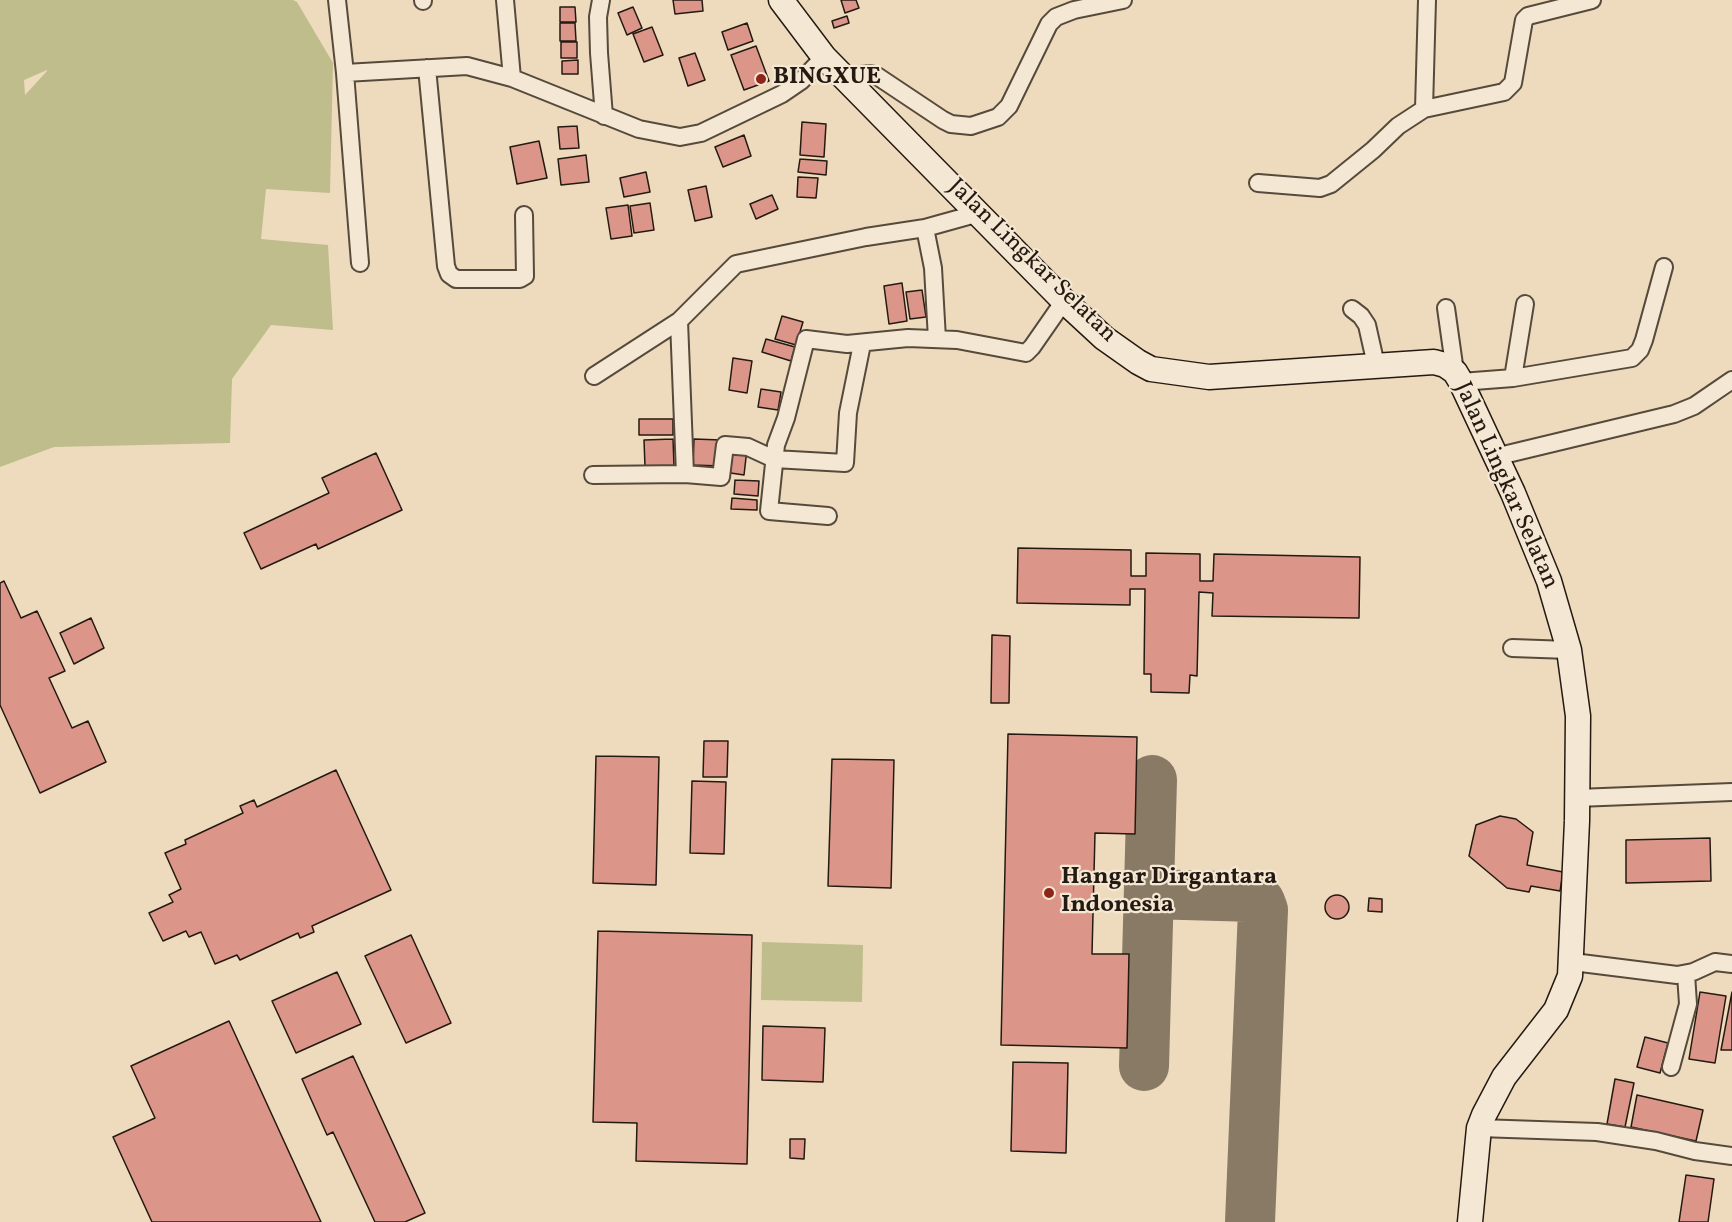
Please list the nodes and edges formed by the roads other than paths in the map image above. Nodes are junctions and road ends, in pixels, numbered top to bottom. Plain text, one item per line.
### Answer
1 (337, 0) edge
2 (505, 0) edge
3 (601, 0) edge
4 (781, 0) edge
5 (1124, 0) edge
6 (1427, 0) edge
7 (1593, 0) edge
8 (824, 57) junction
9 (427, 68) junction
10 (345, 74) junction
11 (512, 78) junction
12 (852, 84) junction
13 (1424, 109) junction
14 (604, 116) junction
15 (1258, 183) dead end
16 (979, 213) junction
17 (524, 215) dead end
18 (925, 228) junction
19 (360, 263) dead end
20 (1664, 267) dead end
21 (1064, 301) junction
22 (1525, 304) dead end
23 (1446, 308) dead end
24 (1352, 309) dead end
25 (679, 321) junction
26 (937, 339) junction
27 (862, 344) junction
28 (1376, 365) junction
29 (594, 376) dead end
30 (1458, 377) junction
31 (1513, 378) junction
32 (1732, 380) edge
33 (1495, 458) junction
34 (774, 459) junction
35 (685, 474) junction
36 (593, 475) dead end
37 (828, 516) dead end
38 (1512, 648) dead end
39 (1569, 650) junction
40 (1732, 792) edge
41 (1577, 798) junction
42 (1573, 962) junction
43 (1732, 964) edge
44 (1686, 974) junction
45 (1671, 1067) dead end
46 (1479, 1128) junction
47 (1732, 1156) edge
48 (1470, 1222) edge

1 - 10 street
2 - 11 street
3 - 14 street
4 - 8 main road, Jalan Lingkar Selatan
5 - 12 street
6 - 13 street
7 - 13 street
8 - 12 main road, Jalan Lingkar Selatan
8 - 14 street
9 - 10 street
9 - 11 street
9 - 17 street
10 - 19 street
11 - 14 street
12 - 16 main road, Jalan Lingkar Selatan
13 - 15 street
16 - 18 street
16 - 21 main road, Jalan Lingkar Selatan
18 - 25 street
18 - 26 street
20 - 31 street
21 - 26 street
21 - 28 main road, Jalan Lingkar Selatan
22 - 31 street
23 - 30 street
24 - 28 street
25 - 29 street
25 - 35 street
26 - 27 street
27 - 34 street
27 - 34 street
28 - 30 main road, Jalan Lingkar Selatan
30 - 31 street
30 - 33 main road, Jalan Lingkar Selatan
32 - 33 street
33 - 39 main road, Jalan Lingkar Selatan
34 - 35 street
34 - 37 street
35 - 36 street
38 - 39 street
39 - 41 main road, Jalan Lingkar Selatan
40 - 41 street
41 - 42 main road, Jalan Lingkar Selatan
42 - 44 street
42 - 46 main road, Jalan Lingkar Selatan
43 - 44 street
44 - 45 street
46 - 47 street
46 - 48 main road, Jalan Lingkar Selatan

